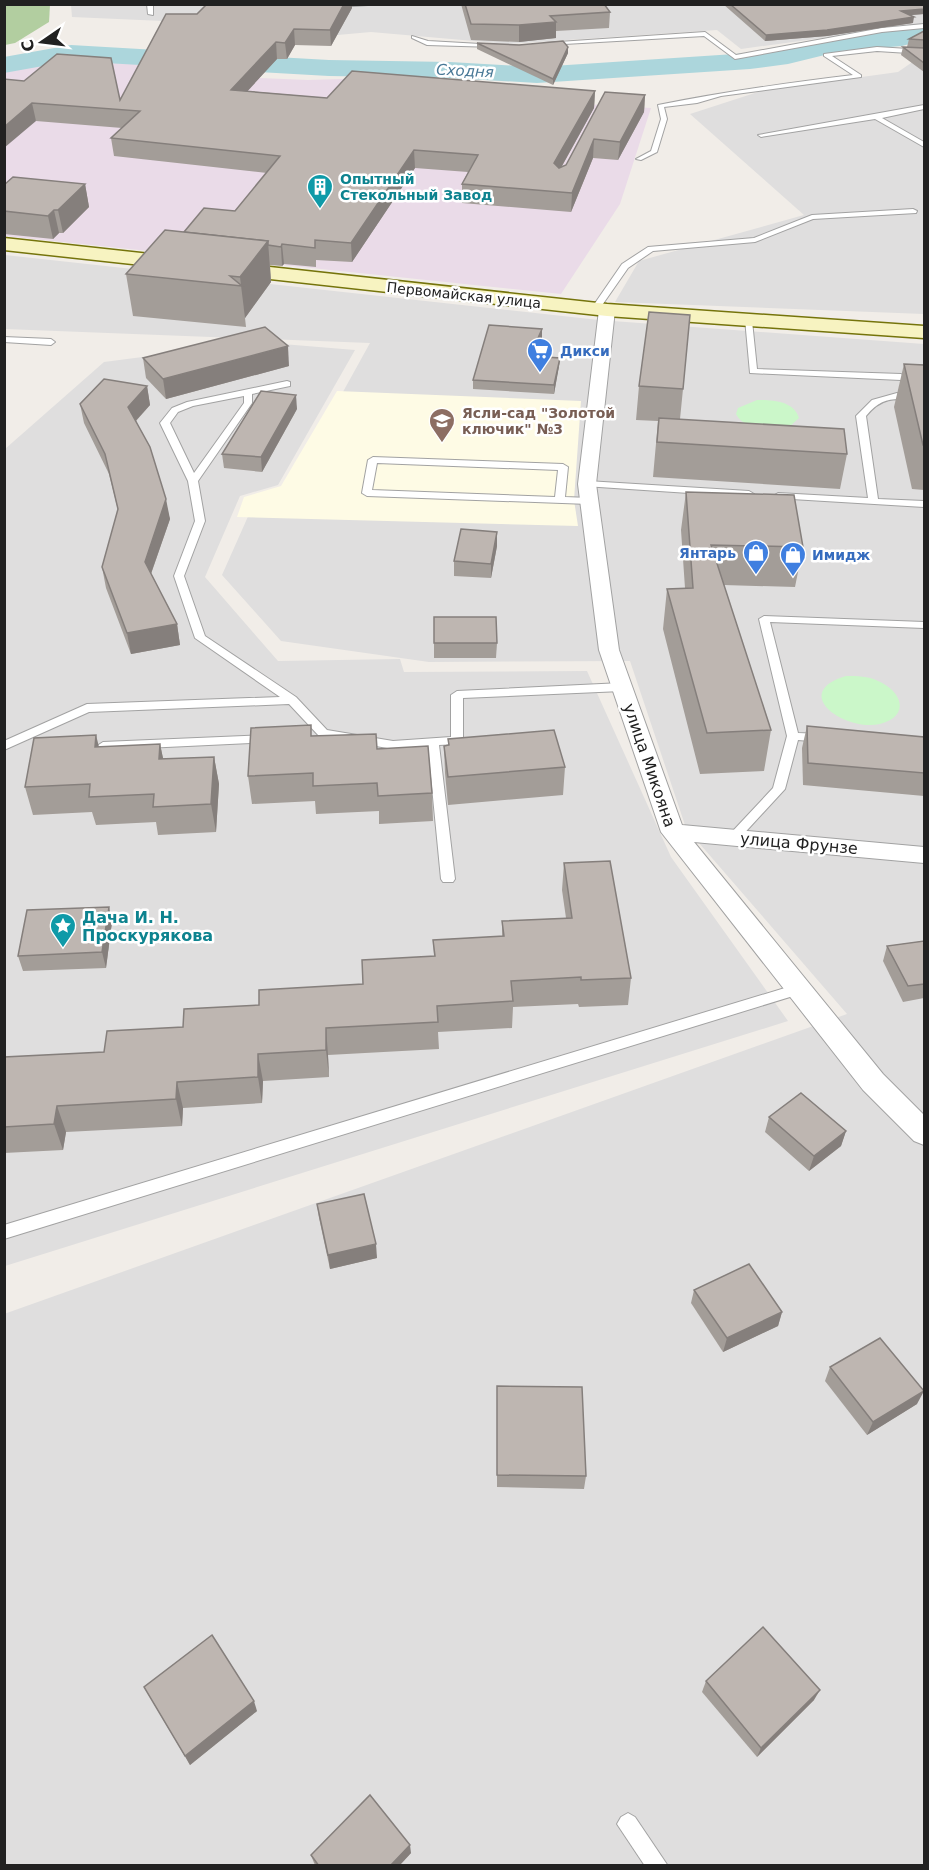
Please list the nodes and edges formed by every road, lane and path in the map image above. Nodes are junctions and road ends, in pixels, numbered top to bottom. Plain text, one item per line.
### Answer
1 (150, 4) edge
2 (383, 4) edge
3 (326, 5) edge
4 (151, 14) dead end
5 (924, 26) edge
6 (414, 37) dead end
7 (541, 44) edge
8 (507, 45) edge
9 (924, 52) edge
10 (648, 105) dead end
11 (660, 106) junction
12 (924, 107) edge
13 (876, 117) junction
14 (761, 135) dead end
15 (924, 145) edge
16 (639, 159) dead end
17 (913, 211) dead end
18 (4, 244) edge
19 (601, 309) junction
20 (748, 321) junction
21 (924, 332) edge
22 (4, 339) edge
23 (51, 342) dead end
24 (901, 377) dead end
25 (287, 384) dead end
26 (248, 392) junction
27 (924, 398) edge
28 (193, 481) junction
29 (588, 493) junction
30 (560, 499) junction
31 (873, 501) junction
32 (924, 504) edge
33 (924, 624) edge
34 (622, 687) junction
35 (292, 700) junction
36 (323, 733) junction
37 (304, 736) edge
38 (793, 736) junction
39 (282, 738) edge
40 (837, 739) edge
41 (433, 742) junction
42 (4, 746) edge
43 (103, 746) edge
44 (673, 832) junction
45 (734, 837) junction
46 (924, 855) edge
47 (448, 879) dead end
48 (798, 989) junction
49 (924, 1133) edge
50 (4, 1232) edge
51 (628, 1824) dead end
52 (658, 1866) edge

1 - 4 lane
2 - 3 lane
5 - 7 lane
6 - 8 lane
9 - 11 lane
10 - 11 lane
11 - 16 lane
12 - 13 lane
13 - 14 lane
13 - 15 lane
17 - 19 lane
18 - 19 main road, Первомайская улица
19 - 20 main road, Первомайская улица
19 - 29 street, улица Микояна
20 - 21 main road, Первомайская улица
20 - 24 lane
22 - 23 lane
25 - 26 lane
26 - 28 lane
26 - 28 lane
27 - 31 lane
28 - 35 lane
29 - 30 lane
29 - 31 lane
29 - 34 street, улица Микояна
30 - 30 lane
31 - 32 lane
33 - 38 lane
34 - 41 lane
34 - 44 street, улица Микояна
35 - 36 lane
35 - 42 lane
36 - 37 lane
36 - 41 lane
38 - 40 lane
38 - 45 lane
39 - 43 lane
41 - 47 lane
44 - 45 street, улица Фрунзе
44 - 48 street, улица Микояна
45 - 46 street, улица Фрунзе
48 - 49 street, улица Микояна
48 - 50 lane
51 - 52 lane

